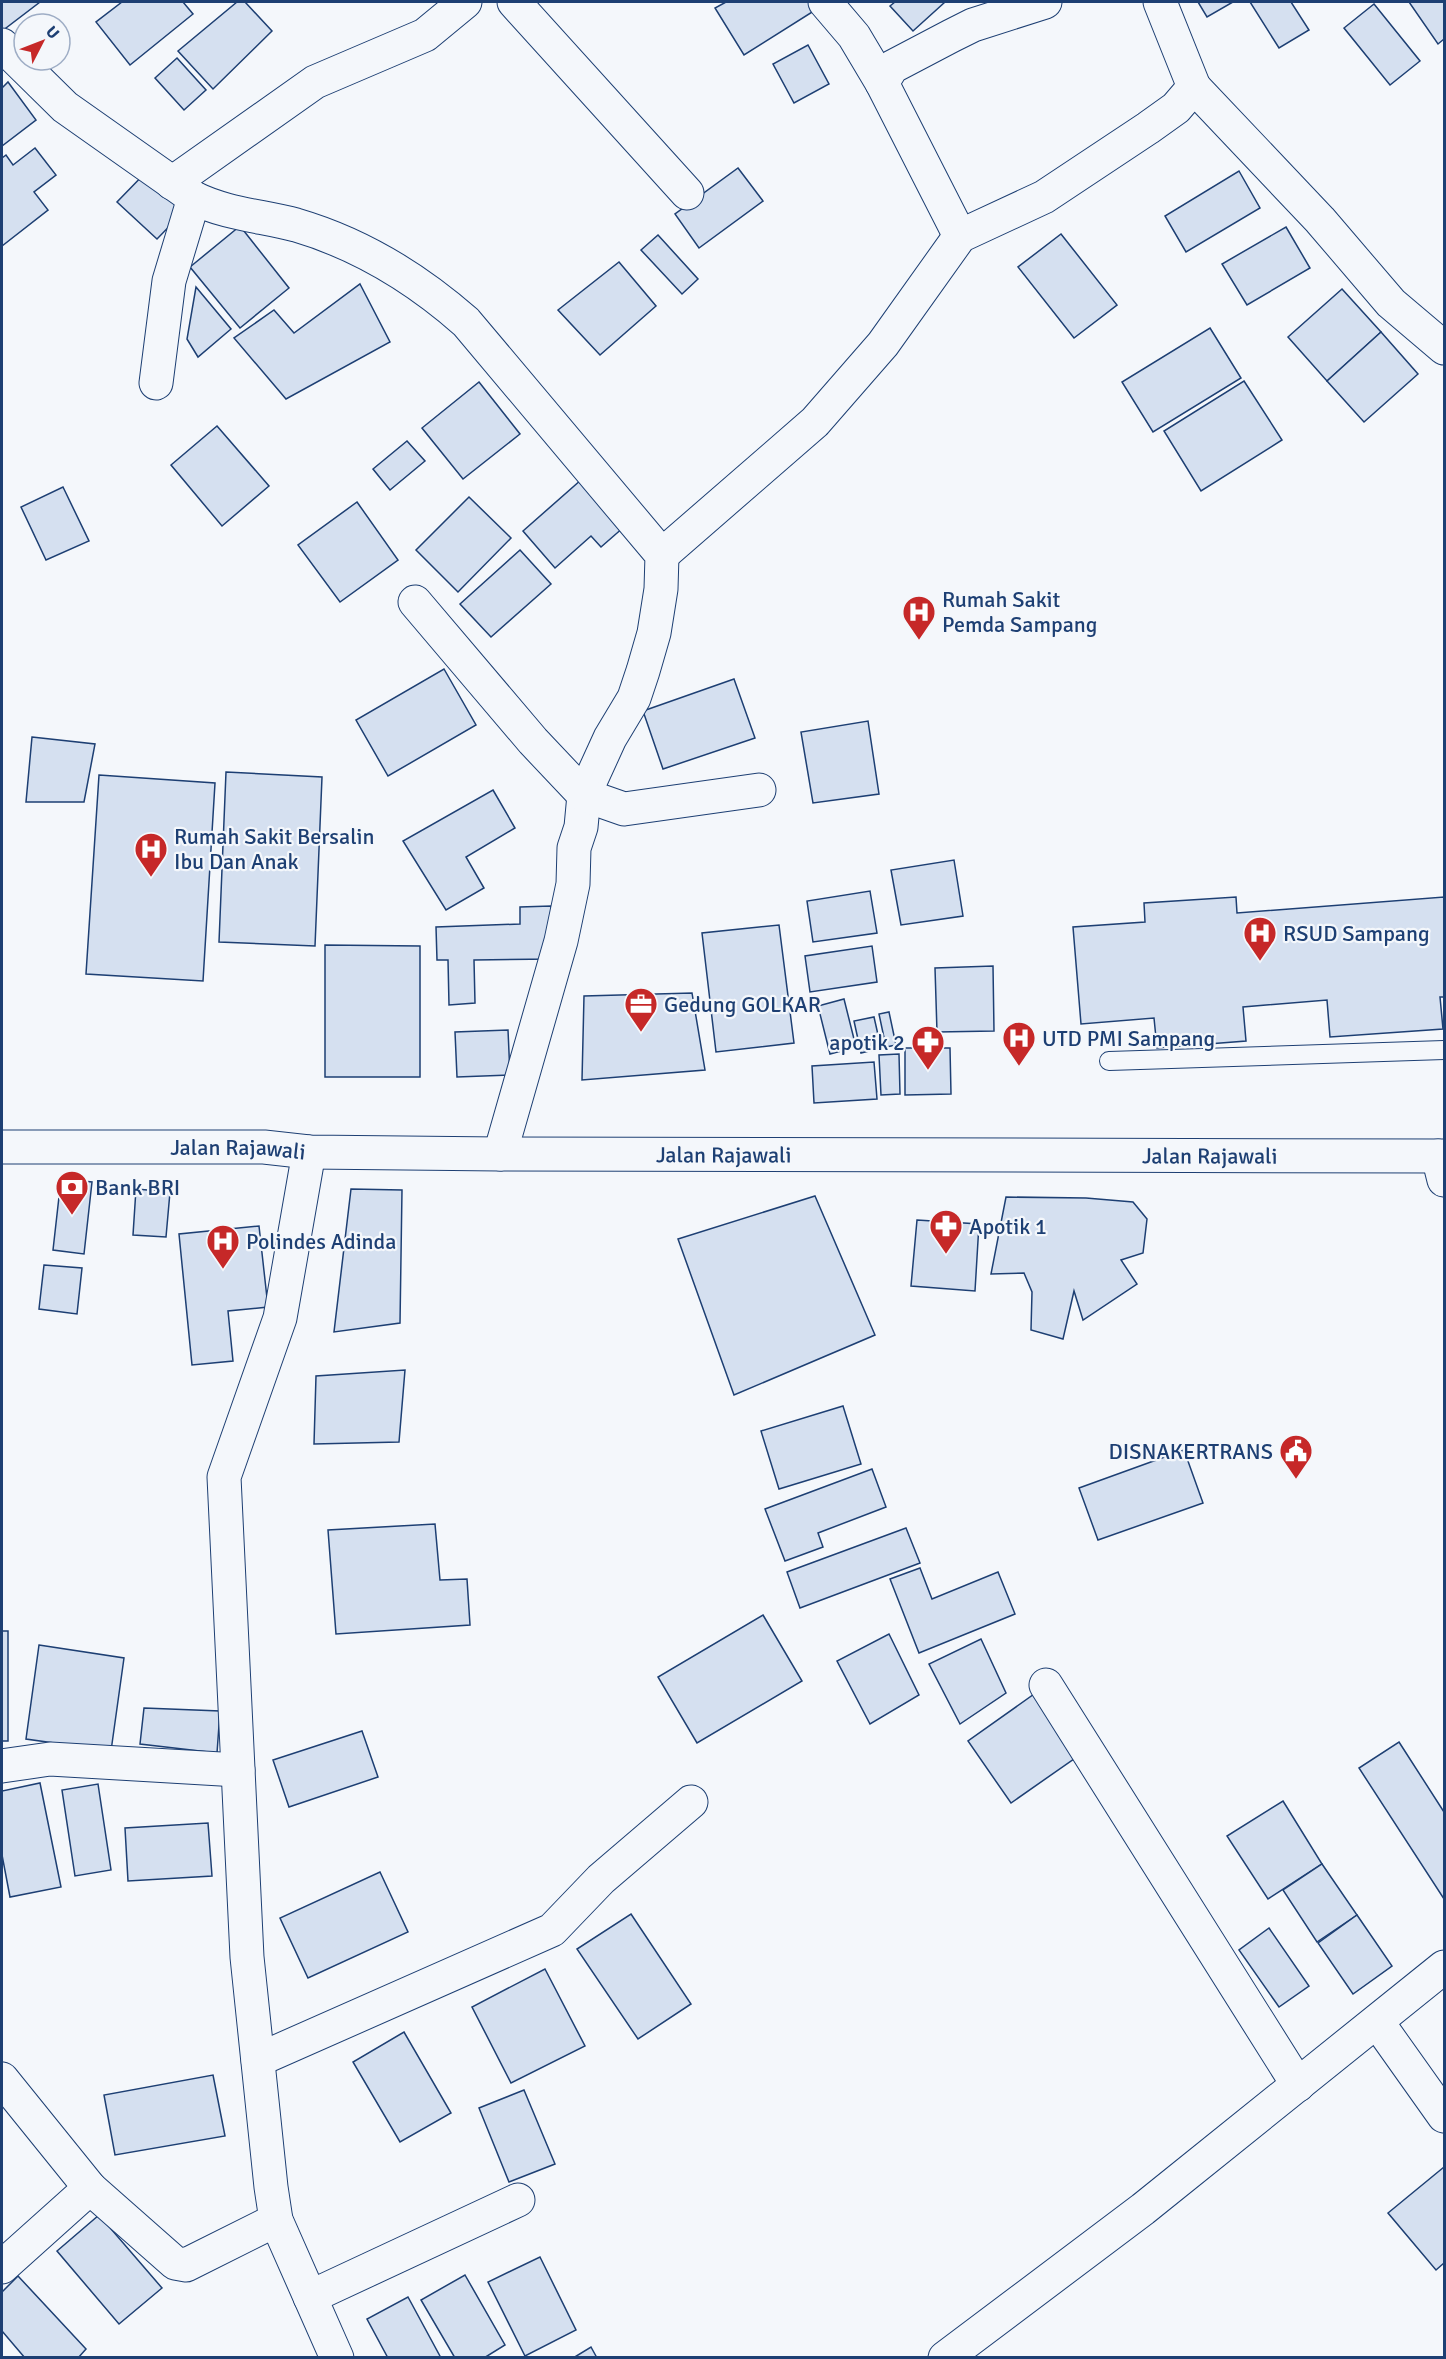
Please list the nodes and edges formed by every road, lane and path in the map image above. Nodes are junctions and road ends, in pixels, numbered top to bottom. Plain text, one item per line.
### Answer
1 (465, 2) edge
2 (514, 2) edge
3 (825, 2) edge
4 (1045, 2) edge
5 (1160, 2) edge
6 (2, 45) edge
7 (882, 83) junction
8 (1194, 87) junction
9 (183, 190) junction
10 (687, 193) dead end
11 (960, 236) junction
12 (1444, 348) edge
13 (156, 383) dead end
14 (662, 555) junction
15 (415, 602) dead end
16 (759, 790) dead end
17 (584, 795) junction
18 (1444, 1050) edge
19 (1109, 1061) dead end
20 (2, 1147) edge
21 (309, 1152) junction
22 (500, 1154) junction
23 (1442, 1164) edge
24 (1046, 1685) dead end
25 (2, 1766) edge
26 (238, 1770) junction
27 (691, 1802) dead end
28 (1444, 1967) edge
29 (1378, 2023) junction
30 (258, 2060) junction
31 (2, 2079) edge
32 (1298, 2085) junction
33 (1444, 2116) edge
34 (90, 2188) junction
35 (518, 2200) dead end
36 (276, 2220) junction
37 (2, 2267) edge
38 (310, 2297) junction
39 (337, 2358) edge
40 (945, 2358) edge

1 - 9 street
2 - 10 street
3 - 7 street
4 - 7 street
5 - 8 street
6 - 9 street
7 - 11 street
8 - 11 street
8 - 12 street
9 - 13 street
9 - 14 street
11 - 14 street
14 - 17 street
15 - 17 street
16 - 17 street
17 - 22 street
18 - 19 lane
20 - 21 street, Jalan Rajawali
21 - 22 street, Jalan Rajawali
21 - 26 street
22 - 23 street, Jalan Rajawali
24 - 32 street
25 - 26 street
26 - 30 street
27 - 30 street
28 - 29 street
29 - 32 street
29 - 33 street
30 - 36 street
31 - 34 street
32 - 40 street
34 - 36 street
34 - 37 street
35 - 38 street
36 - 38 street
38 - 39 street

